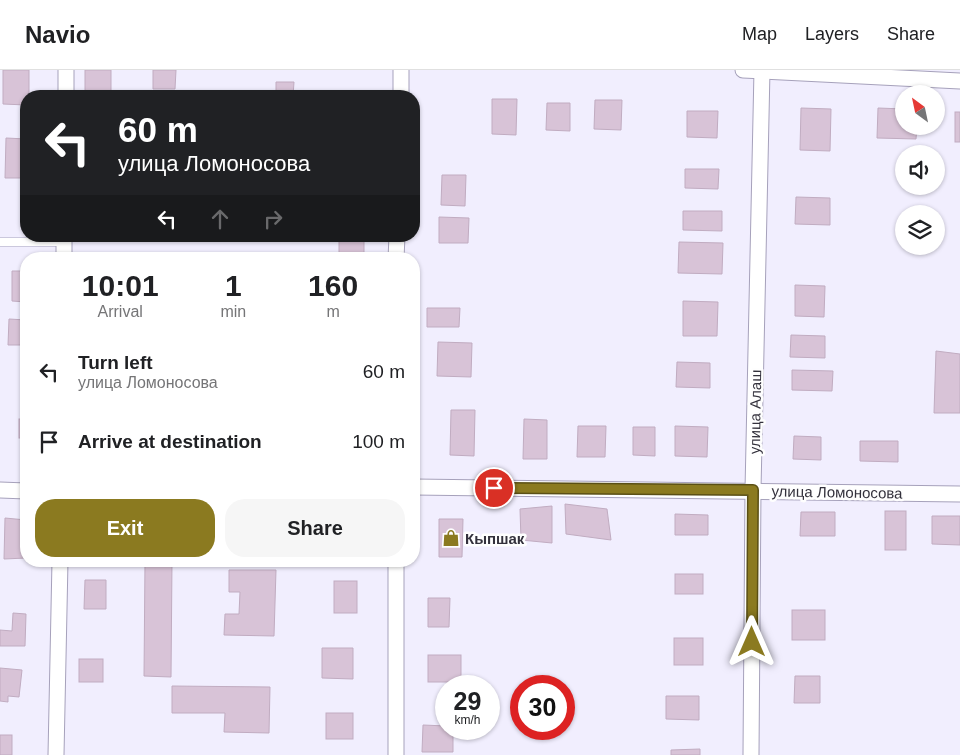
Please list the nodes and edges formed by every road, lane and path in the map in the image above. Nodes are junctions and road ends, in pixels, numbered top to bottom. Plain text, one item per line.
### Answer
1 (66, 70) edge
2 (402, 70) edge
3 (743, 70) edge
4 (762, 71) edge
5 (960, 81) edge
6 (66, 90) edge
7 (401, 90) edge
8 (20, 241) edge
9 (0, 242) edge
10 (420, 487) edge
11 (0, 490) edge
12 (753, 490) junction
13 (20, 491) edge
14 (960, 494) edge
15 (60, 567) edge
16 (396, 567) edge
17 (56, 755) edge
18 (396, 755) edge
19 (751, 755) edge

1 - 6 street
2 - 7 street
3 - 4 street
4 - 5 street
4 - 12 street, улица Алаш
8 - 9 lane
10 - 12 street, улица Ломоносова
11 - 13 street
12 - 14 street, улица Ломоносова
12 - 19 street, улица Алаш
15 - 17 street
16 - 18 street

